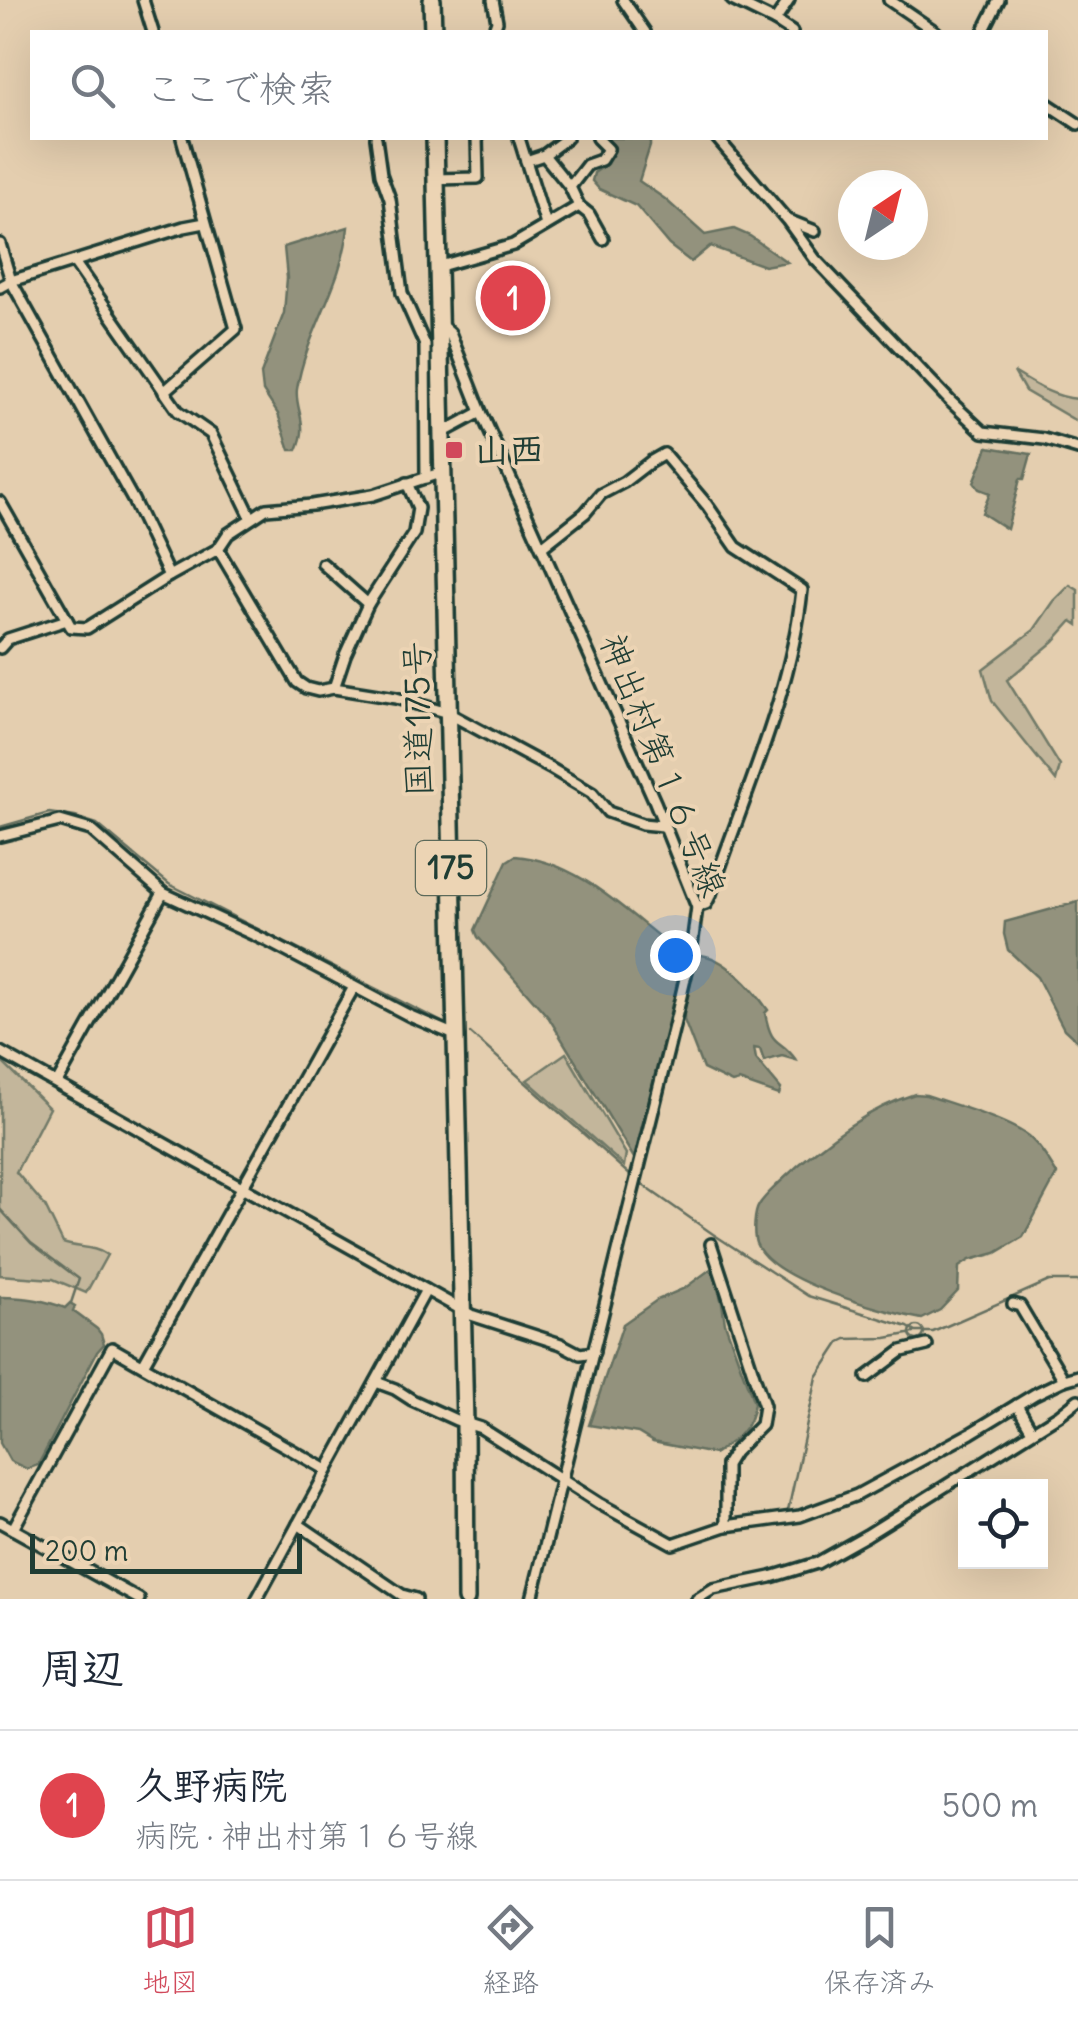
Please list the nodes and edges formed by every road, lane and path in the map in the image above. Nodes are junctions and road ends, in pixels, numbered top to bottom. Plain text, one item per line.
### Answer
1 (143, 0) edge
2 (432, 0) edge
3 (493, 0) edge
4 (623, 0) edge
5 (732, 0) edge
6 (790, 0) edge
7 (888, 0) edge
8 (999, 0) edge
9 (775, 21) junction
10 (152, 30) edge
11 (432, 30) edge
12 (494, 30) edge
13 (643, 30) edge
14 (789, 30) edge
15 (933, 30) edge
16 (985, 30) edge
17 (1048, 104) edge
18 (1078, 124) edge
19 (183, 140) edge
20 (376, 140) edge
21 (434, 140) edge
22 (477, 140) edge
23 (520, 140) edge
24 (563, 140) edge
25 (599, 140) edge
26 (719, 140) edge
27 (544, 155) junction
28 (526, 160) junction
29 (436, 179) junction
30 (570, 187) junction
31 (579, 206) junction
32 (787, 220) junction
33 (205, 223) junction
34 (546, 225) junction
35 (815, 231) dead end
36 (603, 239) dead end
37 (0, 244) edge
38 (74, 262) junction
39 (437, 267) junction
40 (11, 280) junction
41 (0, 286) edge
42 (439, 324) junction
43 (164, 392) junction
44 (482, 412) junction
45 (442, 433) junction
46 (1078, 448) edge
47 (434, 475) junction
48 (406, 483) junction
49 (0, 502) edge
50 (251, 517) junction
51 (542, 547) junction
52 (218, 549) junction
53 (323, 564) dead end
54 (170, 576) junction
55 (368, 604) junction
56 (67, 620) junction
57 (0, 648) edge
58 (334, 688) junction
59 (448, 712) junction
60 (664, 826) junction
61 (0, 836) edge
62 (163, 892) junction
63 (698, 907) junction
64 (354, 987) junction
65 (455, 1035) junction
66 (0, 1052) edge
67 (57, 1083) junction
68 (243, 1186) junction
69 (711, 1244) dead end
70 (426, 1290) junction
71 (1013, 1304) dead end
72 (460, 1308) junction
73 (928, 1345) dead end
74 (594, 1352) junction
75 (143, 1365) junction
76 (1078, 1376) edge
77 (867, 1377) dead end
78 (1064, 1380) junction
79 (376, 1382) junction
80 (1078, 1400) edge
81 (1018, 1405) junction
82 (465, 1424) junction
83 (1032, 1431) junction
84 (327, 1470) junction
85 (562, 1478) junction
86 (0, 1522) edge
87 (298, 1524) junction
88 (726, 1526) junction
89 (13, 1529) junction
90 (139, 1599) edge
91 (256, 1599) edge
92 (416, 1599) edge
93 (466, 1599) edge
94 (532, 1599) edge
95 (697, 1599) edge

1 - 10 street
2 - 11 highway
3 - 12 street
4 - 13 street
5 - 9 street
6 - 9 street
7 - 15 street
8 - 16 street
9 - 14 street
17 - 18 street
19 - 33 street
20 - 47 street
21 - 29 highway, 国道175号 / 175
22 - 29 street
23 - 28 street
24 - 27 street
25 - 30 street
26 - 32 street
27 - 28 street
27 - 30 street
28 - 34 street
29 - 39 highway, 国道175号 / 175
30 - 31 street
31 - 34 street
31 - 36 street
32 - 35 street
32 - 46 street
33 - 38 street
33 - 43 street
34 - 39 street
37 - 40 street
38 - 40 street
38 - 43 street
39 - 42 highway, 国道175号 / 175
40 - 41 street
40 - 54 street
42 - 44 street, 神出村第１６号線
42 - 45 highway, 国道175号 / 175
43 - 50 street
44 - 45 street
44 - 51 street, 神出村第１６号線
45 - 47 highway, 国道175号 / 175
47 - 48 street
47 - 59 highway, 国道175号 / 175
48 - 50 street
48 - 55 street
49 - 56 street
50 - 52 street
51 - 60 street, 神出村第１６号線
51 - 63 street
52 - 54 street
52 - 58 street
53 - 55 street
54 - 56 street
55 - 58 street
56 - 57 street
58 - 59 street
59 - 60 street
59 - 65 highway, 国道175号 / 175
60 - 63 street, 神出村第１６号線
61 - 62 street
62 - 64 street
62 - 67 street
63 - 74 street, 神出村第１６号線
64 - 65 street
64 - 68 street
65 - 72 highway, 国道175号 / 175
66 - 67 street
67 - 68 street
68 - 70 street
68 - 75 street
69 - 88 street
70 - 72 street
70 - 79 street
71 - 78 street
72 - 74 street
72 - 82 highway, 国道175号 / 175
73 - 77 street
74 - 85 street, 神出村第１６号線
75 - 84 street
75 - 89 street
76 - 78 street
78 - 81 street
79 - 82 street
79 - 84 street
80 - 83 street
81 - 83 street
81 - 88 street
82 - 85 street
82 - 93 highway, 国道175号 / 175
83 - 95 street
84 - 87 street
85 - 88 street
85 - 94 street, 神出村第１６号線
86 - 89 street
87 - 91 street
87 - 92 street
89 - 90 street

